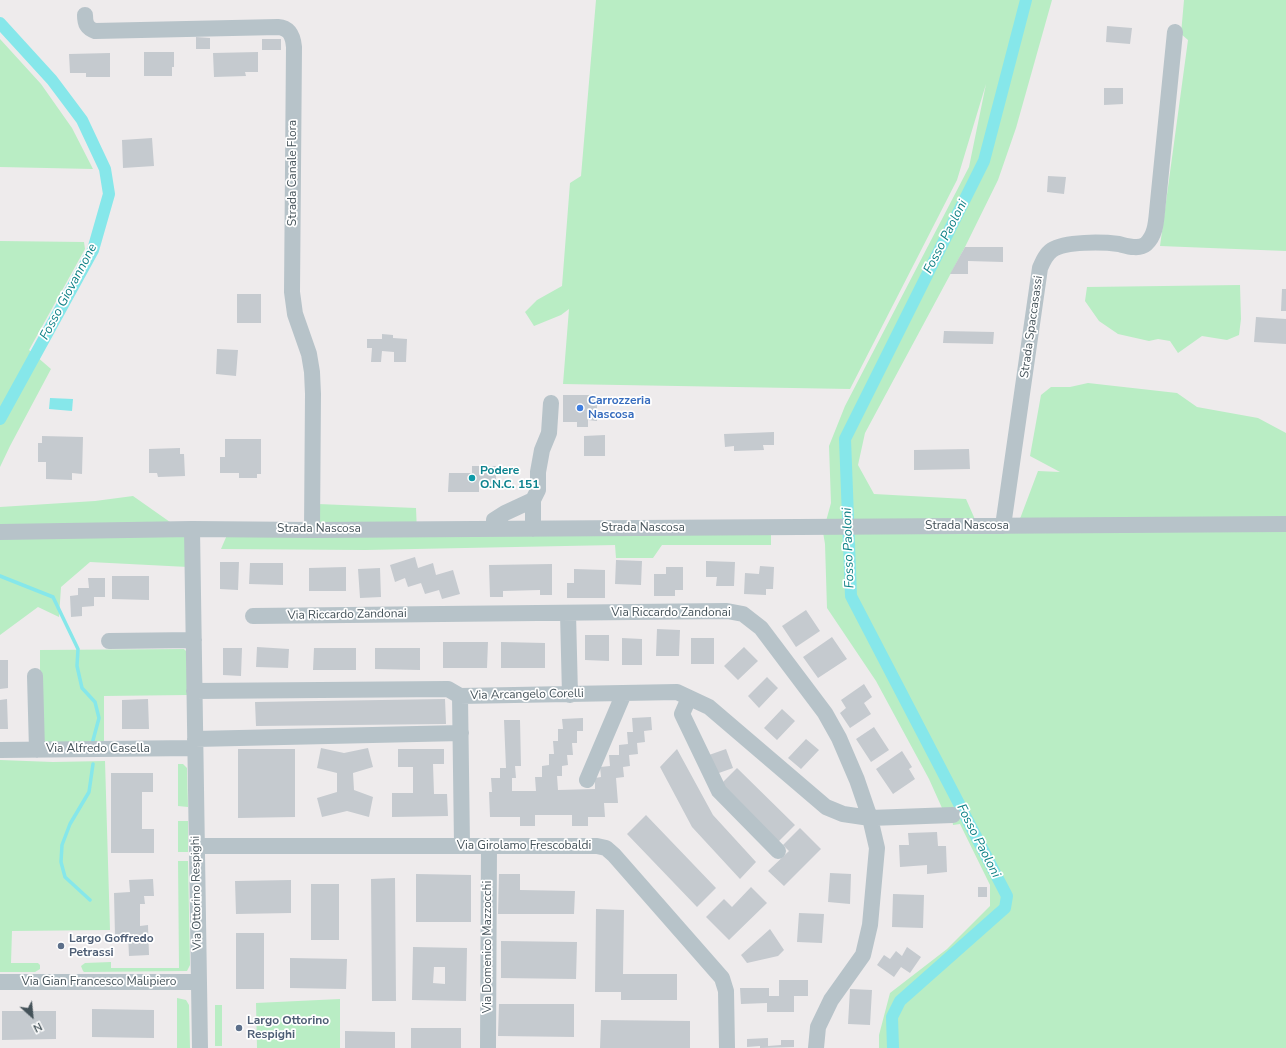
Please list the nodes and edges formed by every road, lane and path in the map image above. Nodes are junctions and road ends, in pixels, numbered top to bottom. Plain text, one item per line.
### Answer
1 (85, 15) dead end
2 (1175, 32) dead end
3 (550, 403) dead end
4 (534, 500) junction
5 (1286, 524) edge
6 (1004, 526) junction
7 (494, 528) junction
8 (192, 529) junction
9 (533, 529) junction
10 (312, 530) junction
11 (0, 532) edge
12 (568, 613) junction
13 (253, 616) dead end
14 (194, 640) junction
15 (109, 641) dead end
16 (35, 676) dead end
17 (194, 691) junction
18 (624, 693) junction
19 (570, 695) junction
20 (460, 696) junction
21 (689, 698) junction
22 (461, 733) junction
23 (195, 744) junction
24 (0, 750) edge
25 (36, 750) junction
26 (587, 780) dead end
27 (953, 815) dead end
28 (870, 818) junction
29 (462, 845) junction
30 (196, 846) junction
31 (489, 846) junction
32 (778, 851) dead end
33 (0, 982) edge
34 (198, 982) junction
35 (200, 1048) edge
36 (488, 1048) edge
37 (727, 1048) edge
38 (816, 1048) edge

1 - 10 street, Strada Canale Flora
2 - 6 street, Strada Spaccasassi
3 - 4 street
4 - 7 street
4 - 9 street
5 - 6 street, Strada Nascosa
6 - 9 street, Strada Nascosa
7 - 9 street, Strada Nascosa
7 - 10 street, Strada Nascosa
8 - 10 street, Strada Nascosa
8 - 11 street, Strada Nascosa
8 - 14 street, Via Ottorino Respighi
12 - 13 street, Via Riccardo Zandonai
12 - 19 street
12 - 28 street, Via Riccardo Zandonai
14 - 15 street
14 - 17 street, Via Ottorino Respighi
16 - 25 street
17 - 20 street
17 - 23 street, Via Ottorino Respighi
18 - 19 street, Via Arcangelo Corelli
18 - 21 street, Via Arcangelo Corelli
18 - 26 street
19 - 20 street, Via Arcangelo Corelli
20 - 22 street, Via Arcangelo Corelli
21 - 28 street, Via Arcangelo Corelli
21 - 32 street
22 - 23 street
22 - 29 street, Via Arcangelo Corelli
23 - 25 street, Via Alfredo Casella
23 - 30 street, Via Ottorino Respighi
24 - 25 street, Via Alfredo Casella
27 - 28 street, Via Arcangelo Corelli
28 - 38 street, Via Riccardo Zandonai
29 - 30 street, Via Girolamo Frescobaldi
29 - 31 street, Via Girolamo Frescobaldi
30 - 34 street, Via Ottorino Respighi
31 - 36 street, Via Domenico Mazzocchi
31 - 37 street, Via Girolamo Frescobaldi
33 - 34 street, Via Gian Francesco Malipiero
34 - 35 street, Via Ottorino Respighi

